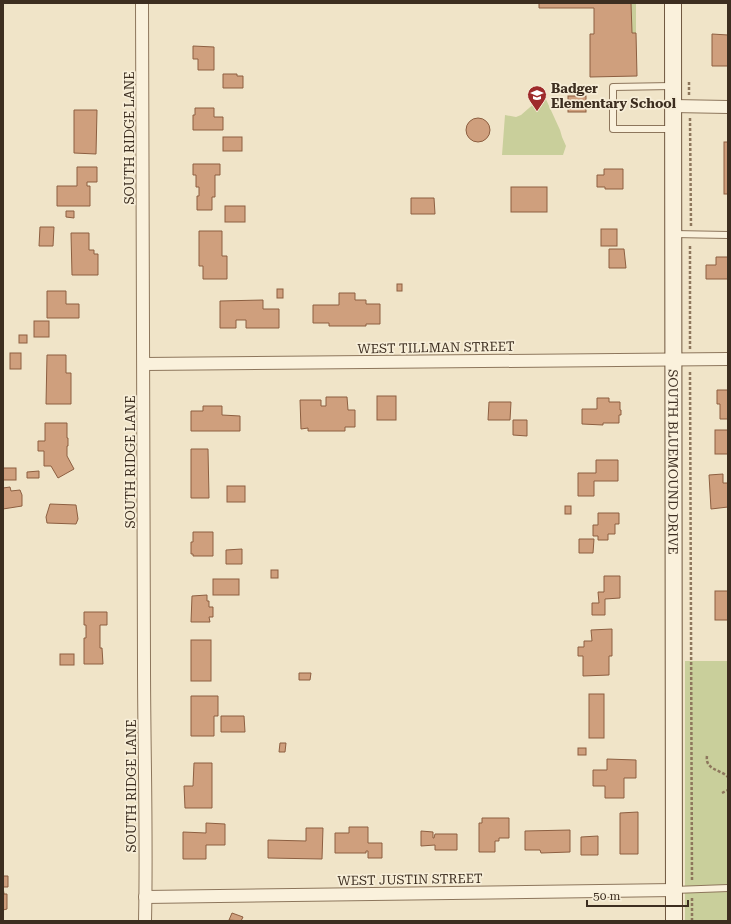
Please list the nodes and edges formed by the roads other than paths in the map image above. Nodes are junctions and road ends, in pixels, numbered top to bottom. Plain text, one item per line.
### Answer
1 (142, 3) edge
2 (673, 3) edge
3 (673, 86) junction
4 (673, 106) junction
5 (728, 107) edge
6 (673, 129) junction
7 (673, 234) junction
8 (728, 235) edge
9 (673, 359) junction
10 (728, 359) edge
11 (144, 364) junction
12 (728, 888) edge
13 (674, 890) junction
14 (145, 897) junction
15 (144, 921) edge
16 (674, 921) edge

1 - 11 street, SOUTH RIDGE LANE
2 - 3 main road, SOUTH BLUEMOUND DRIVE
3 - 4 main road, SOUTH BLUEMOUND DRIVE
3 - 6 lane
4 - 5 street
4 - 6 main road, SOUTH BLUEMOUND DRIVE
6 - 7 main road, SOUTH BLUEMOUND DRIVE
7 - 8 lane
7 - 9 main road, SOUTH BLUEMOUND DRIVE
9 - 10 street, WEST TILLMAN STREET
9 - 11 street, WEST TILLMAN STREET
9 - 13 main road, SOUTH BLUEMOUND DRIVE
11 - 14 street, SOUTH RIDGE LANE
12 - 13 lane
13 - 14 street, WEST JUSTIN STREET
13 - 16 main road, SOUTH BLUEMOUND DRIVE
14 - 15 street, SOUTH RIDGE LANE

